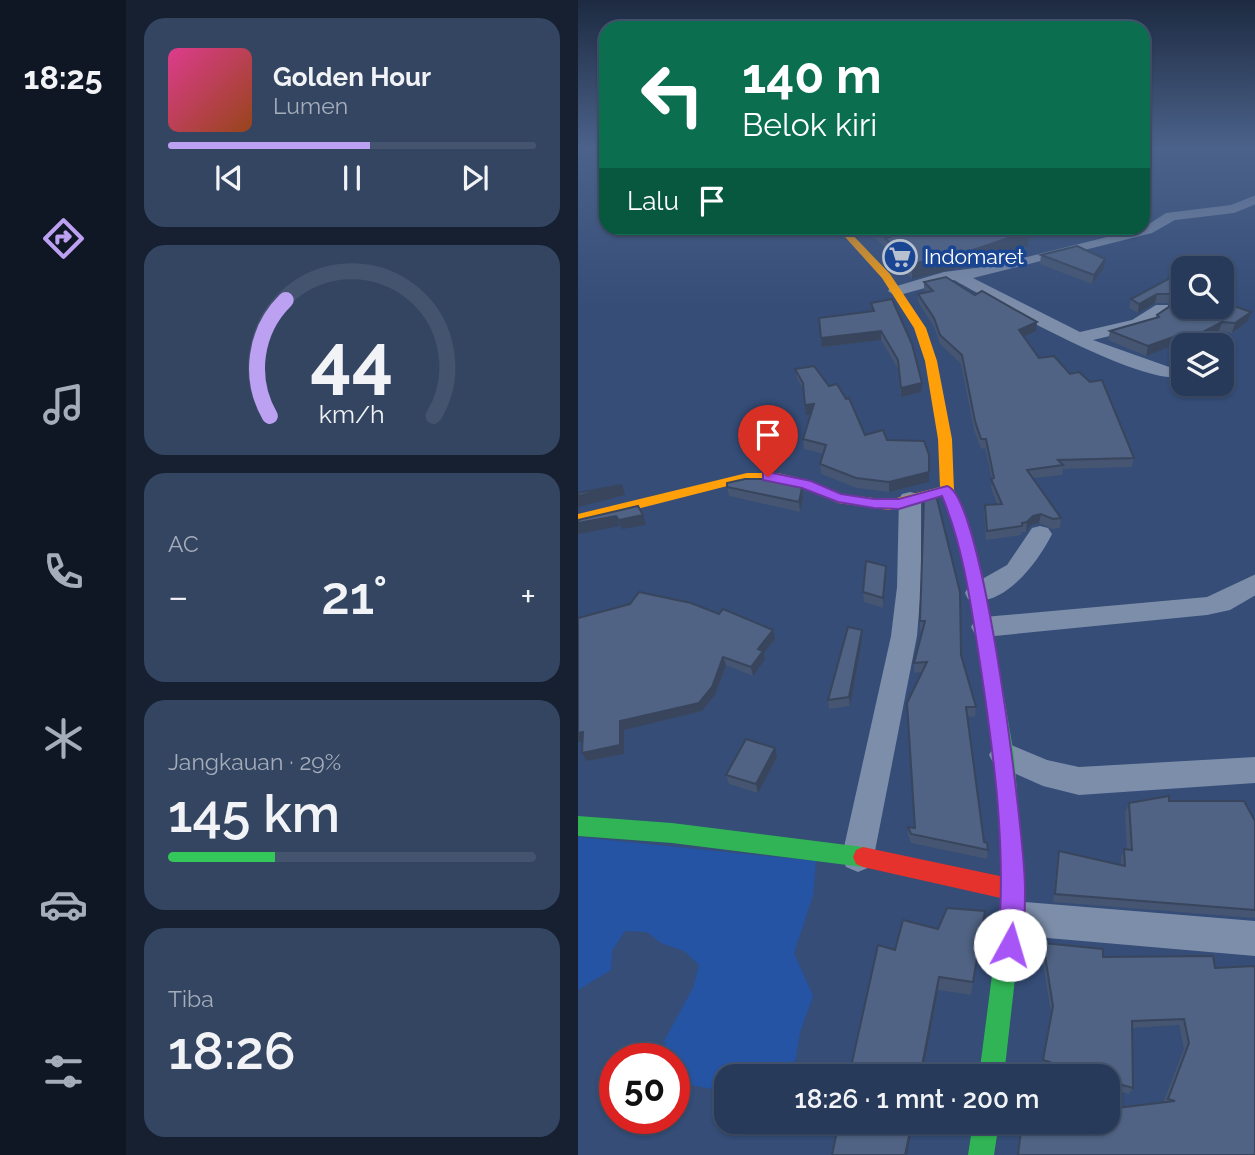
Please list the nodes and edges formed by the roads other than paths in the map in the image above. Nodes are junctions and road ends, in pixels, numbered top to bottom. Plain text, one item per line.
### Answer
1 (1251, 201) edge
2 (1150, 228) edge
3 (848, 235) edge
4 (1128, 235) edge
5 (955, 275) junction
6 (896, 291) junction
7 (1161, 309) edge
8 (1078, 338) junction
9 (1171, 374) edge
10 (947, 490) junction
11 (910, 499) junction
12 (578, 519) edge
13 (1040, 534) dead end
14 (1255, 583) edge
15 (977, 593) junction
16 (984, 627) junction
17 (1004, 755) junction
18 (1255, 770) edge
19 (578, 826) edge
20 (858, 856) junction
21 (1014, 904) junction
22 (1255, 939) edge
23 (994, 1064) edge
24 (984, 1134) edge
25 (981, 1155) edge

1 - 2 street
3 - 6 main road
4 - 5 street
5 - 6 street
5 - 8 street
6 - 10 main road
7 - 8 street
8 - 9 street
10 - 11 main road
10 - 15 main road
11 - 12 main road
11 - 20 street
13 - 15 street
14 - 16 street
15 - 16 main road
16 - 17 main road
17 - 18 street
17 - 21 main road
19 - 20 main road
20 - 21 main road
21 - 22 street
21 - 23 main road
24 - 25 main road

